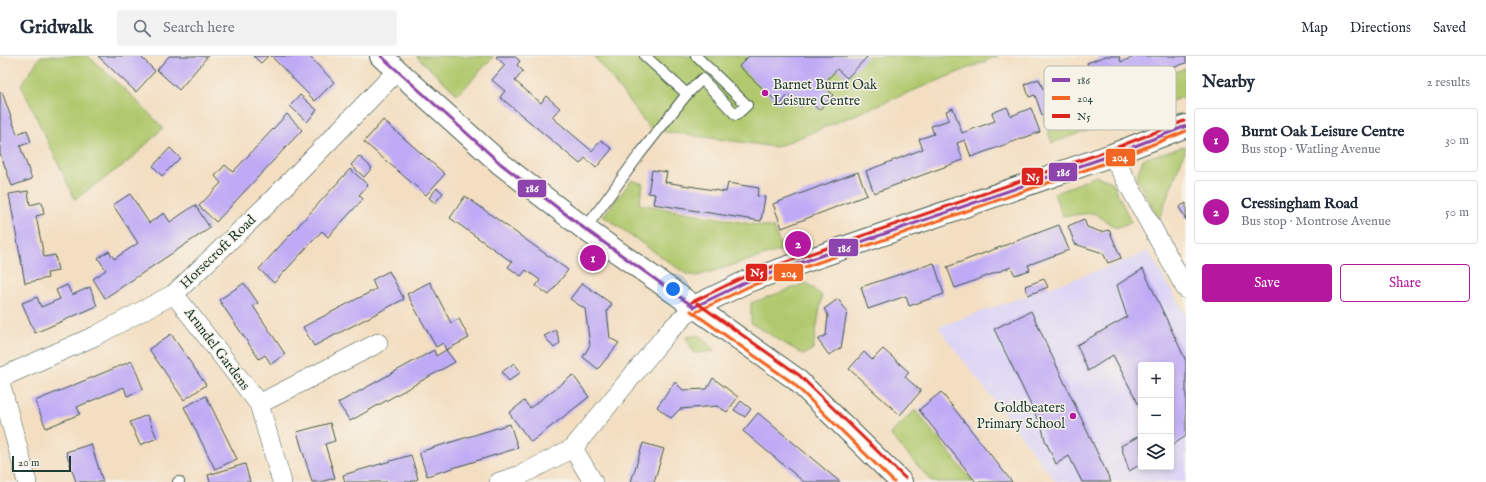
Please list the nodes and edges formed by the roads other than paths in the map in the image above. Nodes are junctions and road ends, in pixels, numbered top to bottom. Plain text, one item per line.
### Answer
1 (381, 56) edge
2 (645, 56) edge
3 (696, 56) edge
4 (397, 71) junction
5 (687, 94) junction
6 (1186, 126) edge
7 (1112, 156) junction
8 (585, 229) junction
9 (1186, 289) edge
10 (174, 294) junction
11 (694, 307) junction
12 (378, 343) dead end
13 (0, 378) edge
14 (0, 382) edge
15 (259, 404) junction
16 (573, 448) junction
17 (27, 482) edge
18 (282, 482) edge
19 (499, 482) edge
20 (593, 482) edge
21 (901, 482) edge

1 - 4 street
2 - 5 lane
3 - 5 lane
4 - 8 street
4 - 10 street, Horsecroft Road
5 - 8 lane
6 - 7 street
7 - 9 street
7 - 11 street
8 - 11 street
10 - 13 street, Horsecroft Road
10 - 15 street, Arundel Gardens
11 - 16 street
11 - 21 street
12 - 15 street, Arundel Gardens
14 - 17 street
15 - 18 street, Arundel Gardens
16 - 19 street
16 - 20 street

